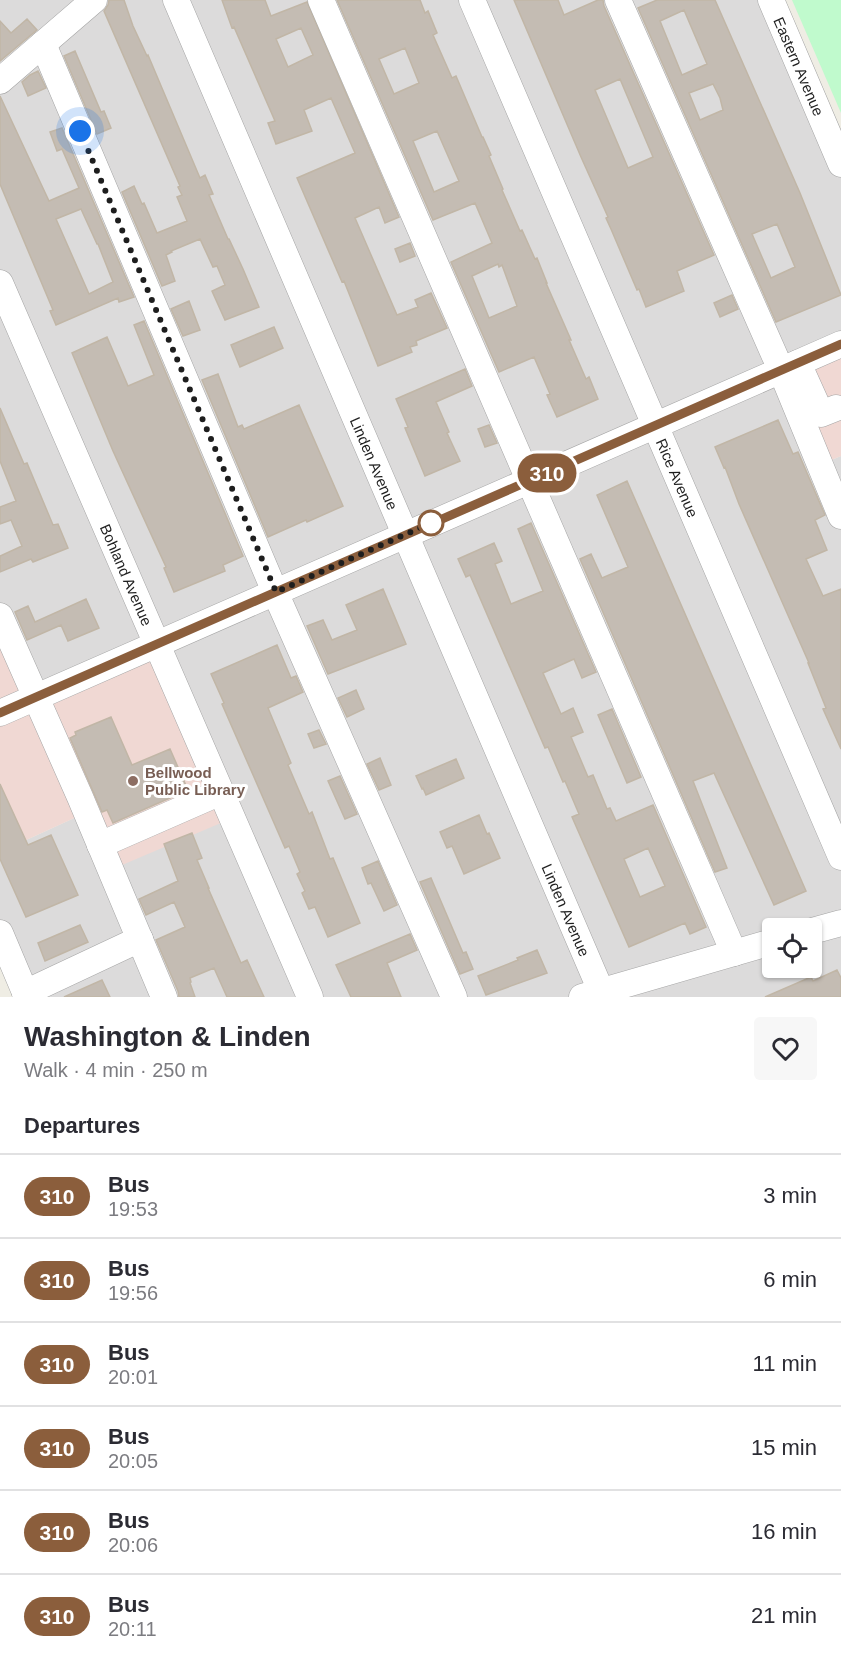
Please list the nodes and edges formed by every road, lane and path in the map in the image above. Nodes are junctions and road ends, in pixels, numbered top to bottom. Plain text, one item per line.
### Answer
1 (94, 0) edge
2 (176, 0) edge
3 (321, 0) edge
4 (472, 0) edge
5 (618, 0) edge
6 (771, 0) edge
7 (43, 44) junction
8 (0, 81) edge
9 (841, 165) edge
10 (0, 283) edge
11 (841, 344) edge
12 (789, 366) junction
13 (836, 408) dead end
14 (655, 426) junction
15 (528, 480) junction
16 (841, 516) edge
17 (406, 535) junction
18 (276, 592) junction
19 (0, 616) edge
20 (157, 645) junction
21 (35, 698) junction
22 (0, 713) edge
23 (221, 792) junction
24 (100, 844) junction
25 (841, 857) edge
26 (841, 923) edge
27 (822, 928) edge
28 (0, 933) edge
29 (140, 939) junction
30 (762, 945) edge
31 (734, 953) junction
32 (591, 994) edge
33 (26, 995) edge
34 (164, 997) edge
35 (310, 997) edge
36 (454, 997) edge

1 - 7 street
2 - 17 street, Linden Avenue
3 - 15 street
4 - 14 street, Rice Avenue
5 - 12 street
6 - 9 street, Eastern Avenue
7 - 8 street
7 - 18 street
10 - 20 street, Bohland Avenue
11 - 12 street
12 - 13 street
12 - 14 street
12 - 16 street
14 - 15 street
14 - 25 street, Rice Avenue
15 - 17 street
15 - 31 street
17 - 18 street
17 - 32 street, Linden Avenue
18 - 20 street
18 - 36 street
19 - 21 street
20 - 21 street
20 - 23 street, Bohland Avenue
21 - 22 street
21 - 24 street
23 - 24 street
23 - 35 street, Bohland Avenue
24 - 29 street
26 - 27 street
28 - 33 street
29 - 33 street
29 - 34 street
30 - 31 street
31 - 32 street

